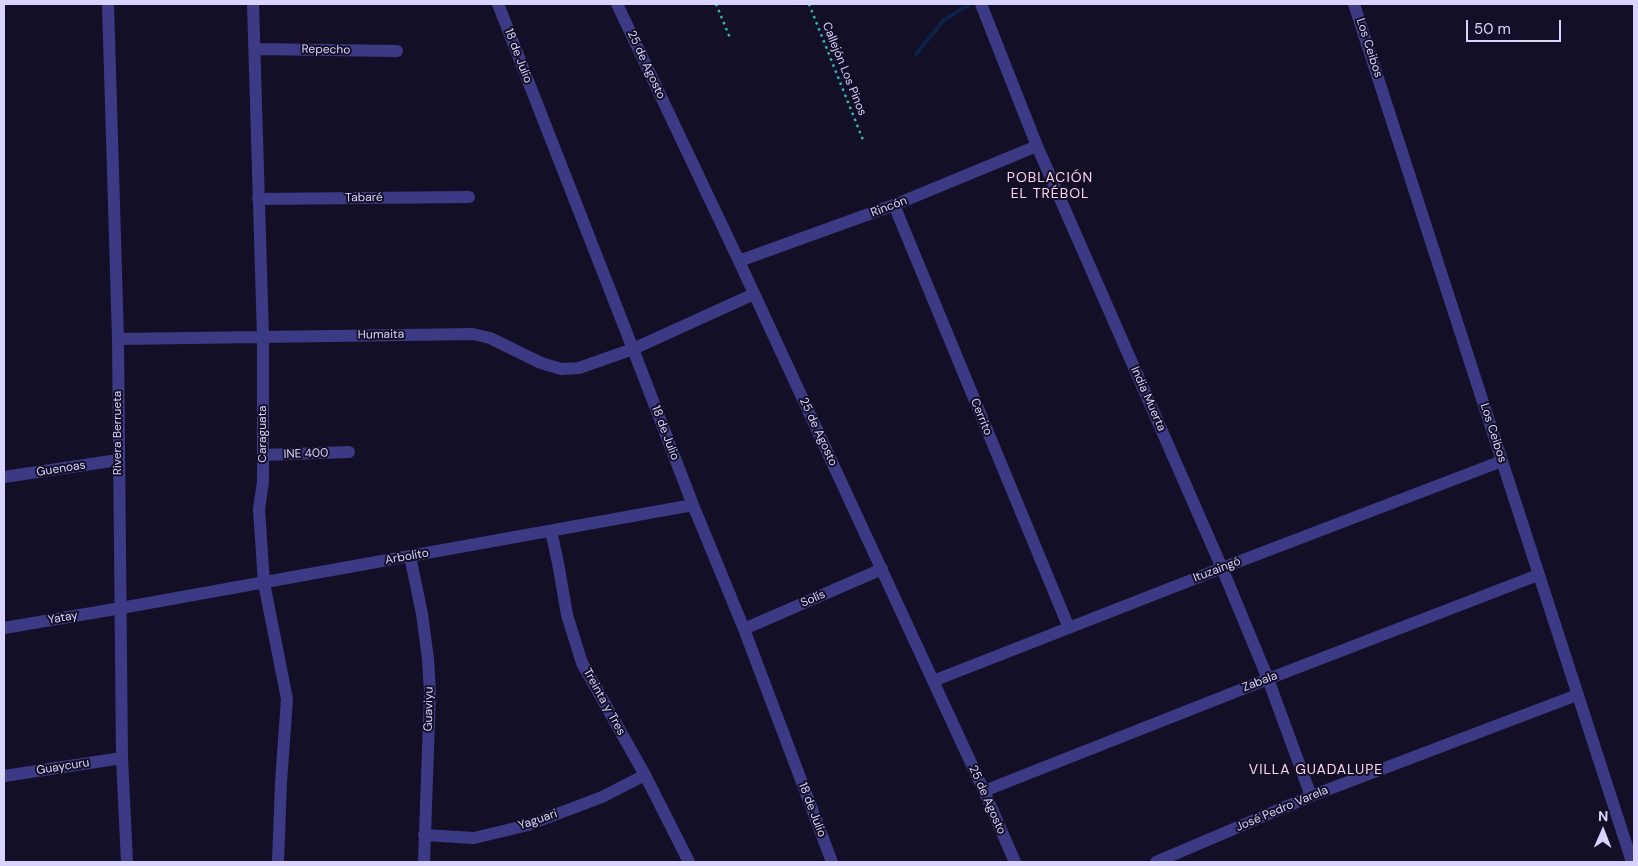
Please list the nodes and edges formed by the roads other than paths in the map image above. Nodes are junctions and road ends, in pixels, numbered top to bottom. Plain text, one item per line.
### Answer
1 (108, 4) edge
2 (253, 4) edge
3 (498, 4) edge
4 (617, 4) edge
5 (981, 4) edge
6 (1354, 4) edge
7 (255, 49) junction
8 (397, 51) dead end
9 (1037, 146) junction
10 (469, 197) dead end
11 (258, 199) junction
12 (894, 205) junction
13 (739, 261) junction
14 (754, 294) junction
15 (263, 337) junction
16 (118, 339) junction
17 (633, 349) junction
18 (349, 452) dead end
19 (263, 455) junction
20 (118, 460) junction
21 (1502, 461) junction
22 (4, 477) edge
23 (692, 505) junction
24 (551, 531) junction
25 (410, 556) junction
26 (1222, 568) junction
27 (882, 569) junction
28 (1538, 576) junction
29 (264, 583) junction
30 (121, 608) junction
31 (4, 628) edge
32 (1068, 628) junction
33 (744, 629) junction
34 (1268, 679) junction
35 (933, 681) junction
36 (1577, 695) junction
37 (122, 758) junction
38 (645, 775) junction
39 (4, 776) edge
40 (984, 791) junction
41 (1311, 796) junction
42 (424, 835) junction
43 (127, 862) edge
44 (278, 862) edge
45 (424, 862) edge
46 (689, 862) edge
47 (832, 862) edge
48 (1015, 862) edge
49 (1156, 862) edge
50 (1632, 862) edge

1 - 16 street, Rivera Berrueta
2 - 7 street, Caraguata
3 - 17 street, 18 de Julio
4 - 13 street, 25 de Agosto
5 - 9 street, India Muerta
6 - 21 street, Los Ceibos
7 - 8 street, Repecho
7 - 11 street, Caraguata
9 - 12 street, Rincón
9 - 26 street, India Muerta
10 - 11 street, Tabaré
11 - 15 street, Caraguata
12 - 13 street, Rincón
12 - 32 street, Cerrito
13 - 14 street, 25 de Agosto
14 - 17 street
14 - 27 street, 25 de Agosto
15 - 16 street, Humaita
15 - 17 street, Humaita
15 - 19 street, Caraguata
16 - 20 street, Rivera Berrueta
17 - 23 street, 18 de Julio
18 - 19 street, INE 400
19 - 29 street, Caraguata
20 - 22 street, Guenoas
20 - 30 street, Rivera Berrueta
21 - 26 street, Ituzaingó
21 - 28 street, Los Ceibos
23 - 24 street, Arbolito
23 - 33 street, 18 de Julio
24 - 25 street, Arbolito
24 - 38 street, Treinta y Tres
25 - 29 street, Arbolito
25 - 42 street, Guaviyu
26 - 32 street, Ituzaingó
26 - 34 street, India Muerta
27 - 33 street, Solís
27 - 35 street, 25 de Agosto
28 - 34 street, Zabala
28 - 36 street, Los Ceibos
29 - 30 street, Arbolito
29 - 44 street, Caraguata
30 - 31 street, Yatay
30 - 37 street, Rivera Berrueta
32 - 35 street, Ituzaingó
33 - 47 street, 18 de Julio
34 - 40 street, Zabala
34 - 41 street, India Muerta
35 - 40 street, 25 de Agosto
36 - 41 street, José Pedro Varela
36 - 50 street, Los Ceibos
37 - 39 street, Guaycuru
37 - 43 street, Rivera Berrueta
38 - 42 street, Yaguari
38 - 46 street, Treinta y Tres
40 - 48 street, 25 de Agosto
41 - 49 street, José Pedro Varela
42 - 45 street, Guaviyu

